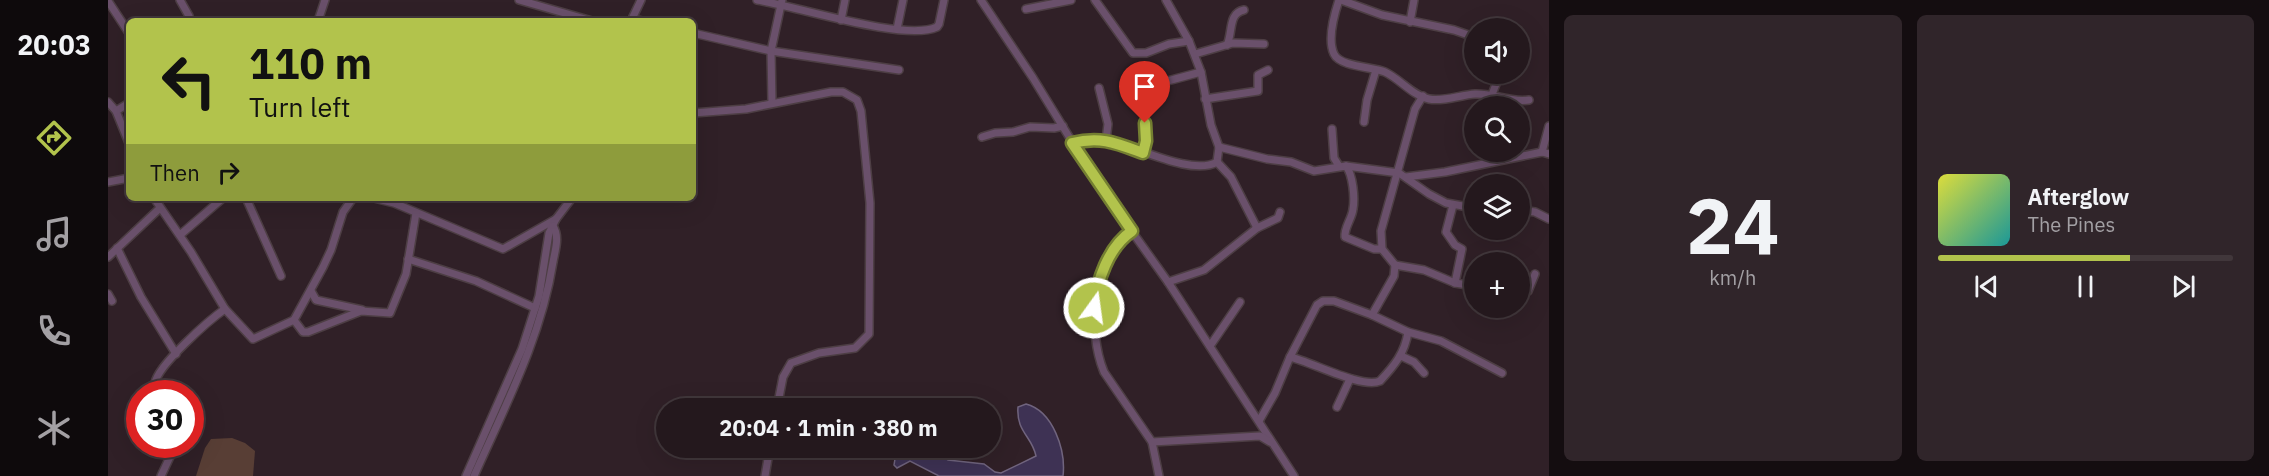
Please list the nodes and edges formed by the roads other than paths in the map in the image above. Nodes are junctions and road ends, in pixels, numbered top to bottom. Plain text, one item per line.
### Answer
1 (180, 0) edge
2 (325, 0) edge
3 (519, 0) edge
4 (641, 0) edge
5 (757, 0) edge
6 (845, 0) edge
7 (903, 0) edge
8 (944, 0) edge
9 (981, 0) edge
10 (1071, 0) edge
11 (1095, 0) edge
12 (1166, 0) edge
13 (1343, 0) edge
14 (1414, 0) edge
15 (108, 1) edge
16 (781, 2) edge
17 (1026, 9) dead end
18 (1244, 10) dead end
19 (189, 16) dead end
20 (319, 18) edge
21 (582, 18) edge
22 (633, 18) edge
23 (841, 20) junction
24 (1410, 22) junction
25 (126, 28) edge
26 (897, 29) junction
27 (696, 34) edge
28 (1464, 34) edge
29 (1189, 40) junction
30 (1264, 44) dead end
31 (1227, 45) junction
32 (771, 51) junction
33 (1195, 54) junction
34 (899, 70) dead end
35 (1268, 70) dead end
36 (1376, 70) junction
37 (1201, 72) junction
38 (1099, 88) dead end
39 (1134, 90) dead end
40 (1423, 96) junction
41 (1487, 96) edge
42 (1205, 99) junction
43 (108, 102) edge
44 (772, 104) junction
45 (126, 105) edge
46 (116, 111) junction
47 (696, 113) edge
48 (1364, 122) dead end
49 (1145, 123) dead end
50 (1063, 126) junction
51 (1549, 126) edge
52 (1332, 129) dead end
53 (126, 136) edge
54 (982, 137) dead end
55 (1106, 140) junction
56 (1072, 143) junction
57 (1219, 147) junction
58 (1143, 153) junction
59 (1545, 153) edge
60 (1217, 162) junction
61 (1342, 166) junction
62 (1402, 175) junction
63 (126, 179) edge
64 (108, 182) edge
65 (156, 201) edge
66 (220, 201) edge
67 (247, 201) edge
68 (351, 201) edge
69 (386, 201) edge
70 (570, 201) edge
71 (1453, 205) junction
72 (1464, 207) edge
73 (160, 208) junction
74 (1530, 211) edge
75 (1280, 212) dead end
76 (416, 213) junction
77 (1549, 219) edge
78 (554, 223) junction
79 (1257, 228) junction
80 (1132, 231) junction
81 (180, 235) junction
82 (117, 248) junction
83 (1382, 249) junction
84 (108, 257) edge
85 (408, 259) junction
86 (1395, 267) junction
87 (1535, 274) dead end
88 (281, 276) dead end
89 (1168, 282) junction
90 (1455, 283) junction
91 (1464, 284) edge
92 (1530, 286) edge
93 (311, 291) junction
94 (108, 294) edge
95 (112, 301) dead end
96 (1240, 302) dead end
97 (536, 308) junction
98 (225, 309) junction
99 (363, 310) junction
100 (1372, 315) junction
101 (294, 320) junction
102 (1408, 332) junction
103 (1210, 346) junction
104 (176, 354) junction
105 (1401, 356) junction
106 (1290, 357) junction
107 (1424, 373) dead end
108 (1502, 373) dead end
109 (1350, 379) junction
110 (155, 380) edge
111 (779, 398) edge
112 (1336, 407) dead end
113 (1258, 421) junction
114 (1152, 442) junction
115 (1273, 444) junction
116 (169, 458) edge
117 (768, 458) edge
118 (161, 476) edge
119 (466, 476) edge
120 (474, 476) edge
121 (765, 476) edge
122 (1159, 476) edge
123 (1294, 476) edge

1 - 19 street
2 - 20 street
3 - 21 street
4 - 22 street
5 - 16 street
6 - 23 street
7 - 26 street
8 - 26 street
9 - 50 street
10 - 17 street
11 - 29 street
12 - 29 street
13 - 24 street
13 - 36 street
14 - 24 street
15 - 25 street
16 - 23 street
16 - 32 street
18 - 31 street
23 - 26 street
24 - 28 street
27 - 32 street
29 - 33 street
30 - 31 street
31 - 33 street
32 - 34 street
32 - 44 street
33 - 37 street
35 - 42 street
36 - 40 street
36 - 48 street
37 - 39 street
37 - 42 street
38 - 55 street
40 - 41 street
40 - 62 street
42 - 57 street
43 - 46 street
44 - 47 street
44 - 111 street
45 - 46 street
46 - 53 street
49 - 58 street
50 - 54 street
50 - 56 street
51 - 59 street
52 - 61 street
55 - 56 street
55 - 58 street
56 - 80 street
57 - 60 street
57 - 61 street
58 - 60 street
59 - 62 street
60 - 79 street
61 - 62 street
61 - 83 street
62 - 71 street
62 - 83 street
63 - 64 street
65 - 73 street
66 - 81 street
67 - 88 street
68 - 93 street
69 - 76 street
70 - 78 street
71 - 72 street
71 - 90 street
73 - 81 street
73 - 82 street
74 - 77 street
75 - 79 street
76 - 78 street
76 - 85 street
78 - 97 street
78 - 120 street
79 - 89 street
80 - 89 street
80 - 114 street
81 - 98 street
82 - 84 street
82 - 104 street
83 - 86 street
85 - 97 street
85 - 99 street
86 - 90 street
86 - 100 street
87 - 92 street
89 - 103 street
90 - 91 street
93 - 99 street
93 - 101 street
94 - 95 street
96 - 103 street
97 - 119 street
98 - 101 street
98 - 104 street
99 - 101 street
100 - 102 street
100 - 106 street
102 - 105 street
102 - 108 street
103 - 113 street
104 - 110 street
105 - 107 street
105 - 109 street
106 - 109 street
106 - 113 street
109 - 112 street
113 - 115 street
114 - 115 street
114 - 122 street
115 - 123 street
116 - 118 street
117 - 121 street

